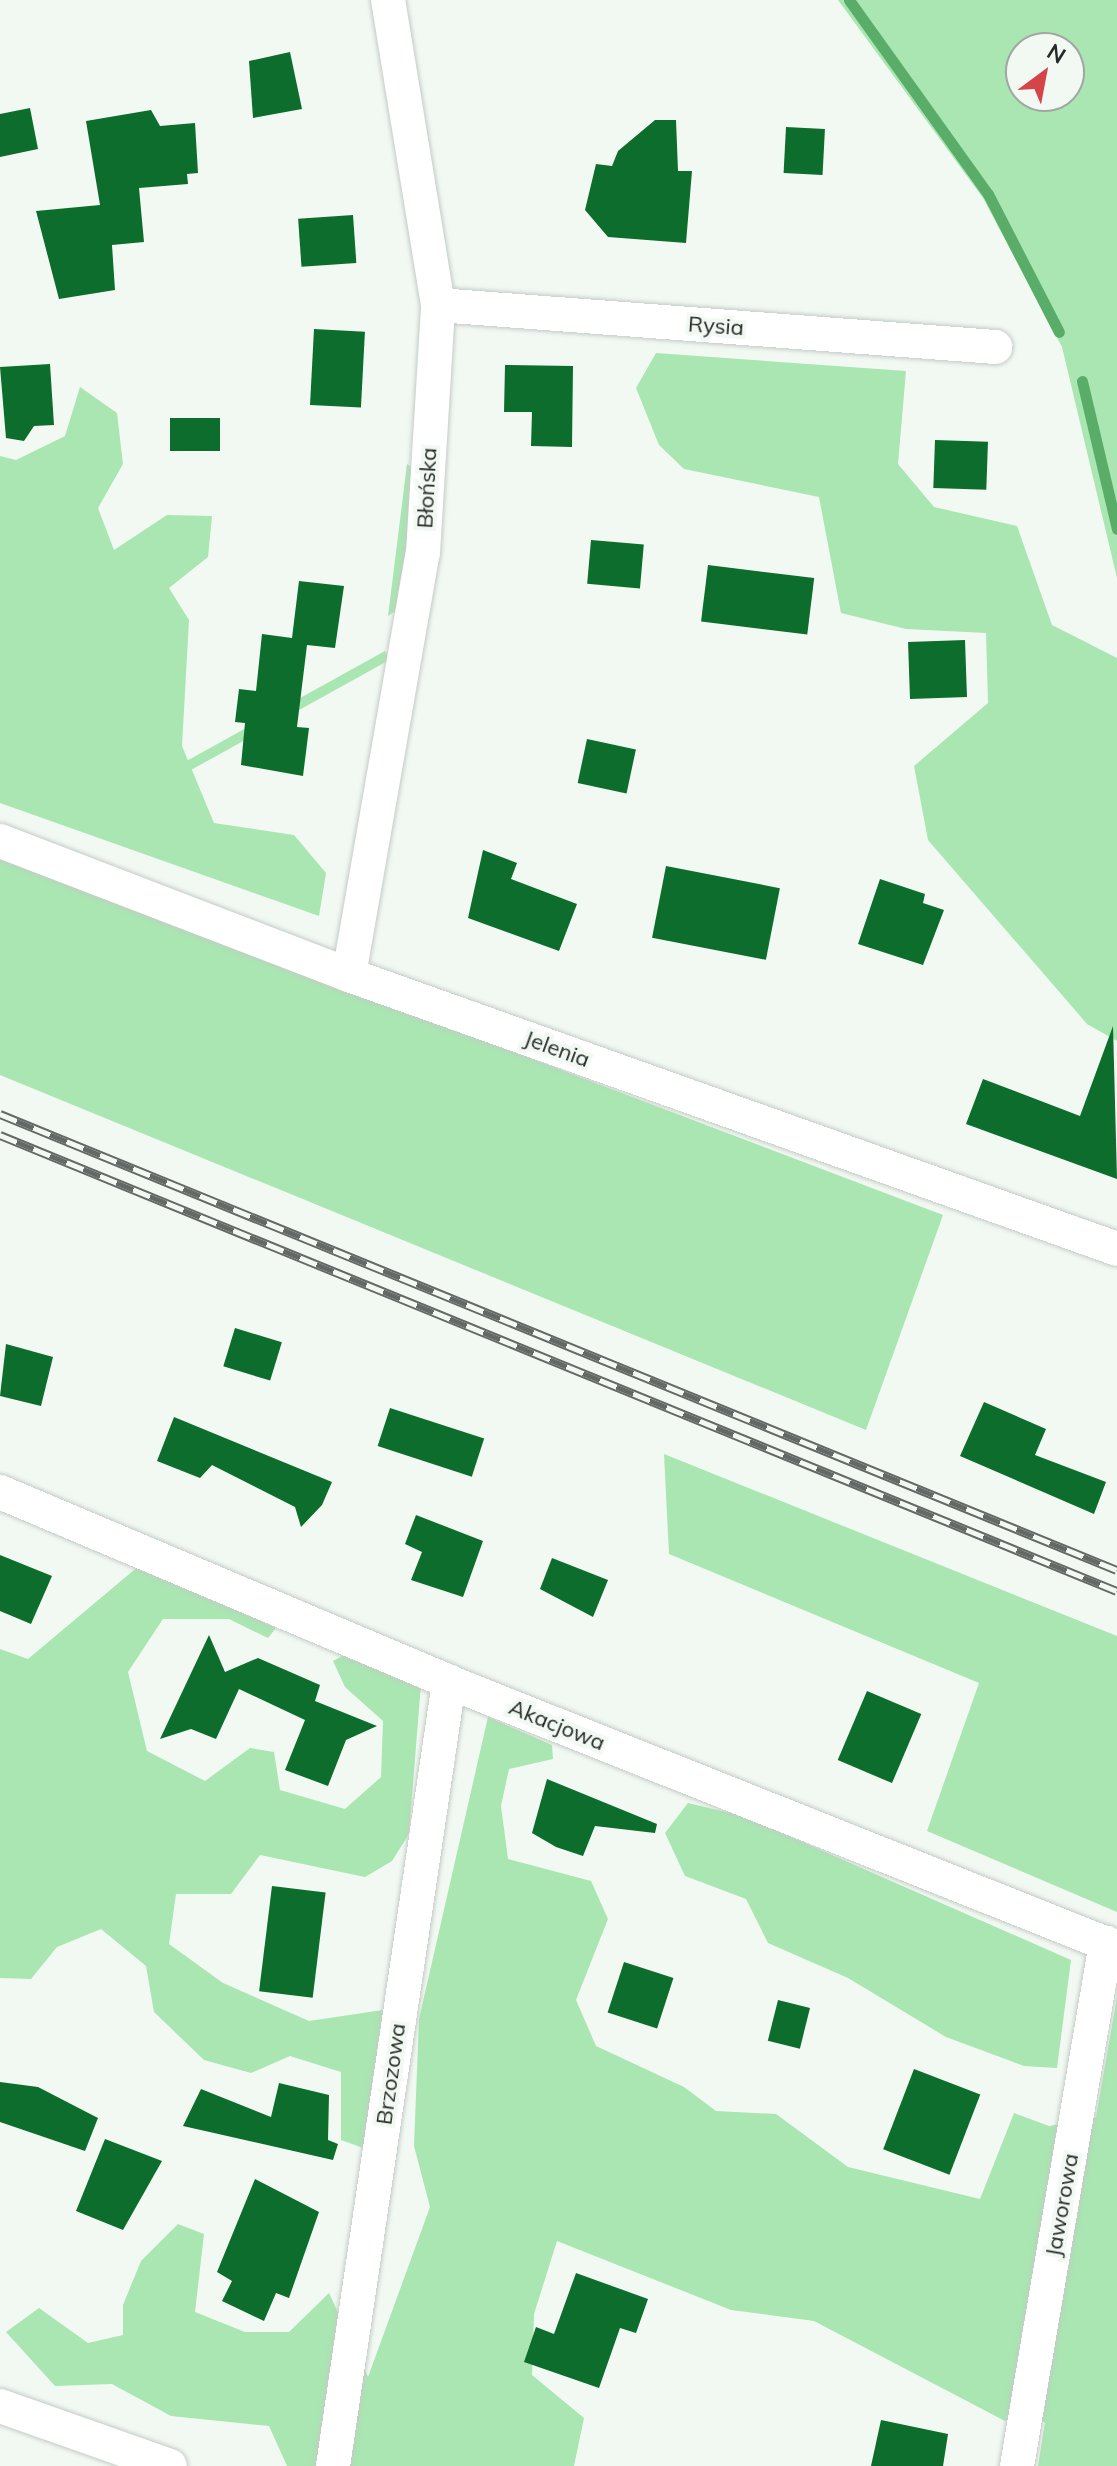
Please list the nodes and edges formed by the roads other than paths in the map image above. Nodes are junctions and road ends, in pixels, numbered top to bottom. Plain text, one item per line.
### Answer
1 (388, 0) edge
2 (438, 305) junction
3 (995, 347) dead end
4 (0, 841) edge
5 (349, 975) junction
6 (1117, 1249) edge
7 (0, 1492) edge
8 (449, 1682) junction
9 (1112, 1946) edge
10 (0, 2406) edge
11 (170, 2466) edge
12 (333, 2466) edge
13 (1017, 2466) edge

1 - 2 street, Błońska
2 - 3 street, Rysia
2 - 5 street, Błońska
4 - 5 street, Jelenia
5 - 6 street, Jelenia
7 - 8 street, Akacjowa
8 - 9 street, Akacjowa
8 - 12 street, Brzozowa
9 - 13 street, Jaworowa
10 - 11 street

